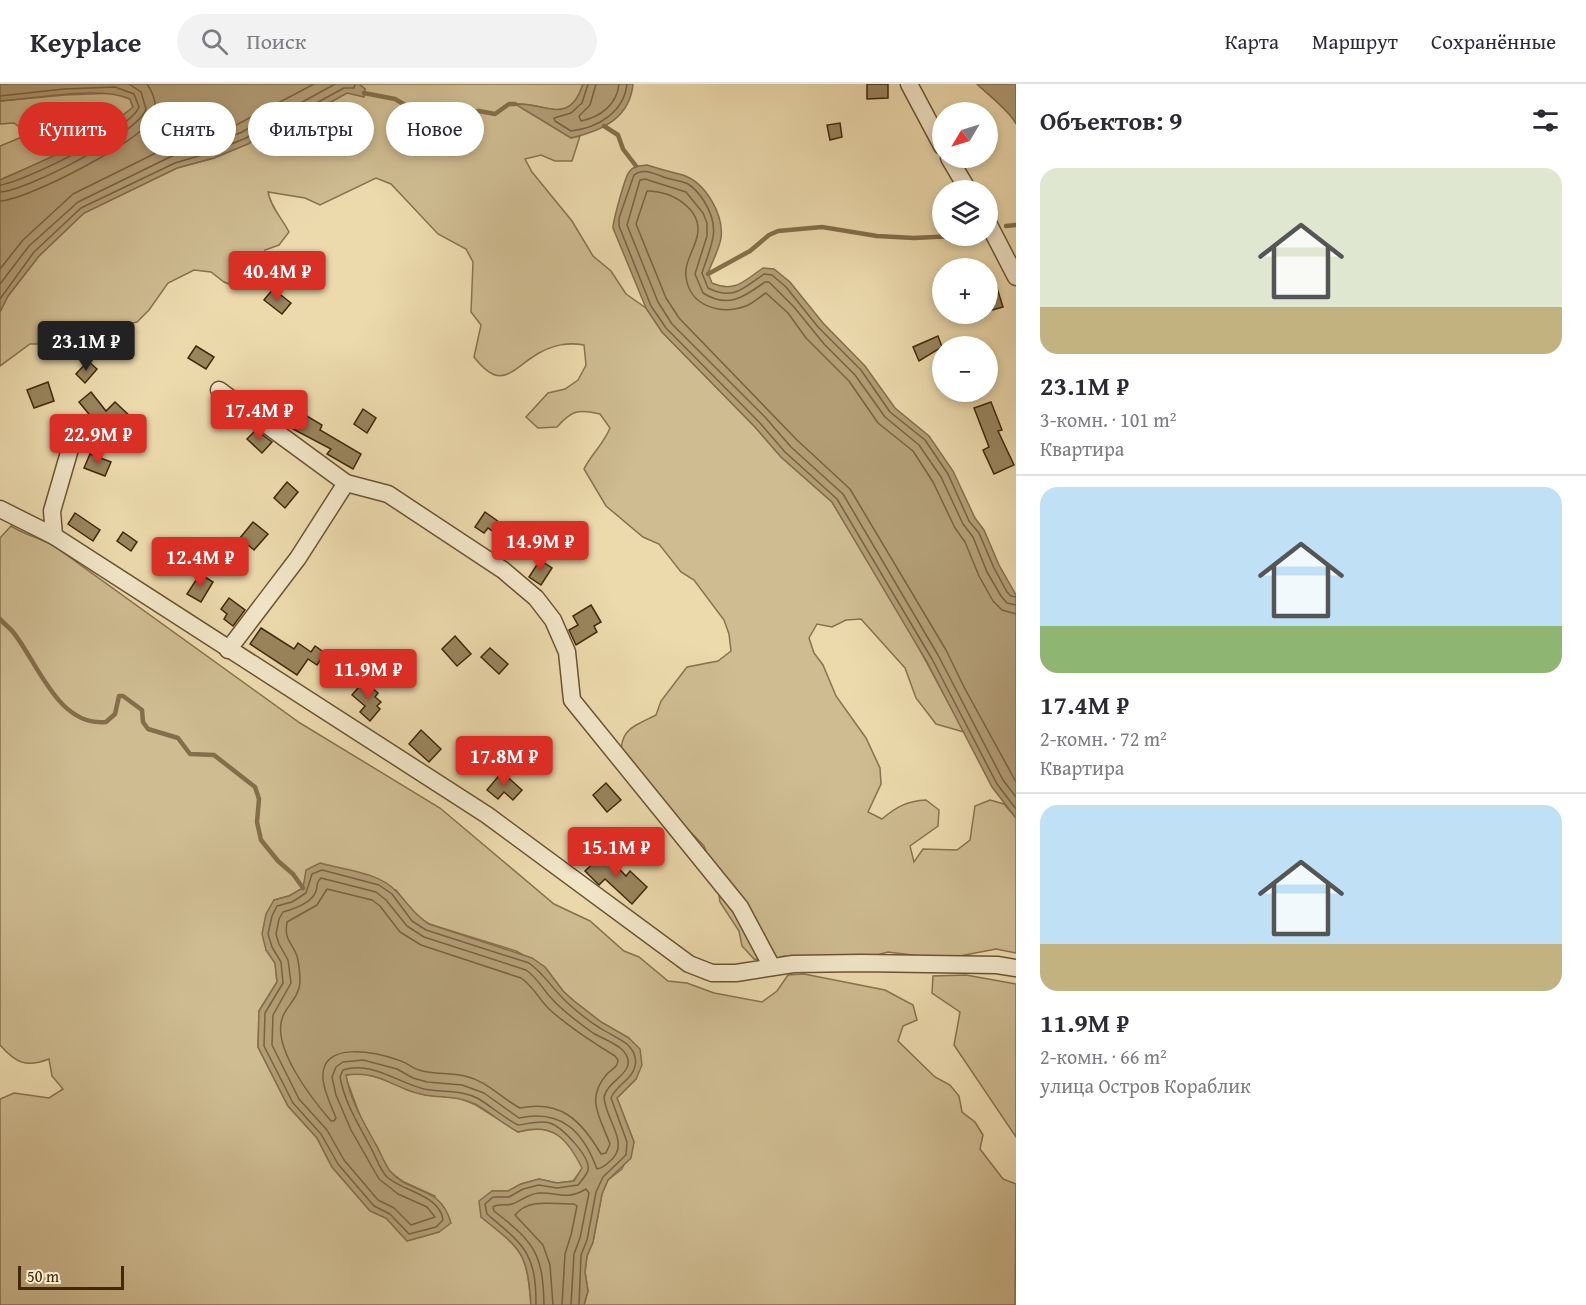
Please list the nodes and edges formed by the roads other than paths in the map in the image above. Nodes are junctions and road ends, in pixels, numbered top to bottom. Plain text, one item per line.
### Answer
1 (909, 84) edge
2 (932, 127) edge
3 (998, 242) edge
4 (1016, 276) edge
5 (219, 390) dead end
6 (70, 449) dead end
7 (346, 483) junction
8 (0, 509) edge
9 (54, 536) junction
10 (228, 650) junction
11 (772, 967) junction
12 (1016, 968) edge

1 - 2 street
3 - 4 street
5 - 7 street
6 - 9 street
7 - 10 street
7 - 11 street
8 - 9 street
9 - 10 street
10 - 11 street
11 - 12 street

